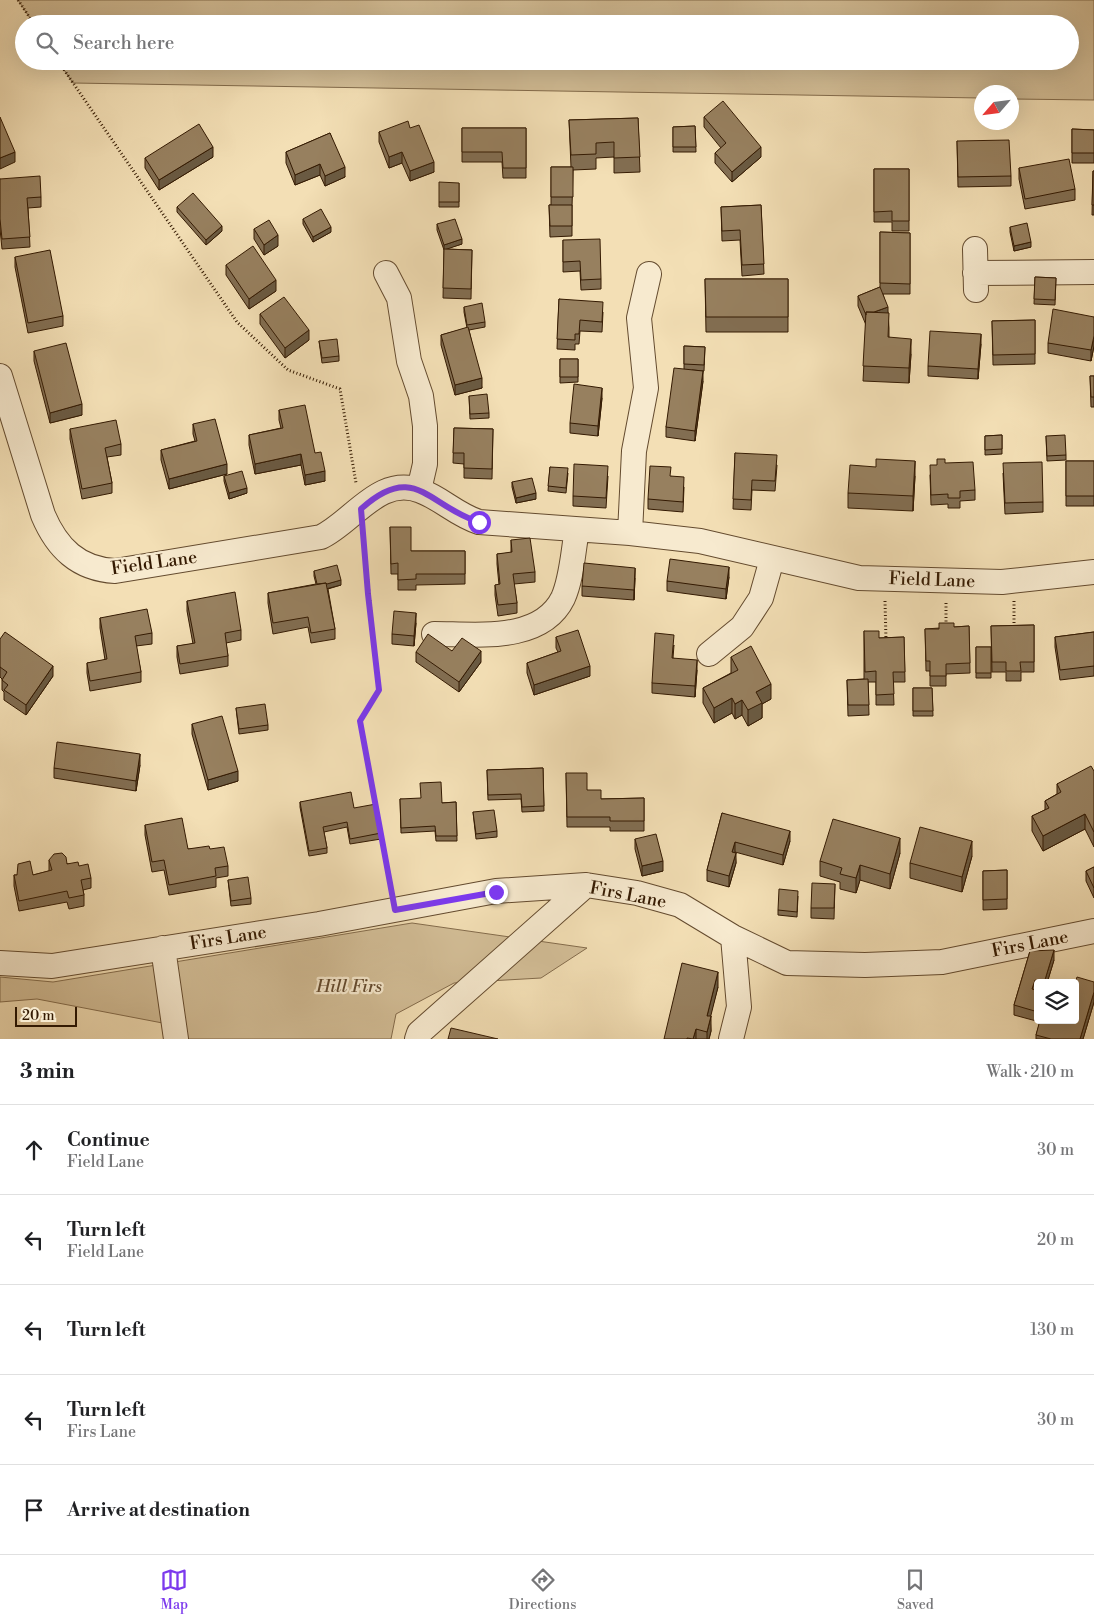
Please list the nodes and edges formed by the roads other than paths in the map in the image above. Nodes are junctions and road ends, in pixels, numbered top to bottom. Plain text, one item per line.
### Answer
1 (975, 249) dead end
2 (1094, 272) edge
3 (386, 273) dead end
4 (649, 274) dead end
5 (0, 376) edge
6 (419, 490) junction
7 (577, 530) junction
8 (630, 533) junction
9 (772, 559) junction
10 (1094, 572) edge
11 (434, 634) dead end
12 (709, 654) dead end
13 (586, 885) junction
14 (1094, 931) edge
15 (733, 937) junction
16 (163, 948) junction
17 (0, 963) edge
18 (176, 1039) edge
19 (417, 1039) edge
20 (731, 1039) edge

1 - 2 street
3 - 6 street
4 - 8 street
5 - 6 street, Field Lane
6 - 7 street, Field Lane
7 - 8 street, Field Lane
7 - 11 street
8 - 9 street, Field Lane
9 - 10 street, Field Lane
9 - 12 street
13 - 15 street, Firs Lane
13 - 16 street, Firs Lane
13 - 19 street
14 - 15 street, Firs Lane
15 - 20 street
16 - 17 street, Firs Lane
16 - 18 street

